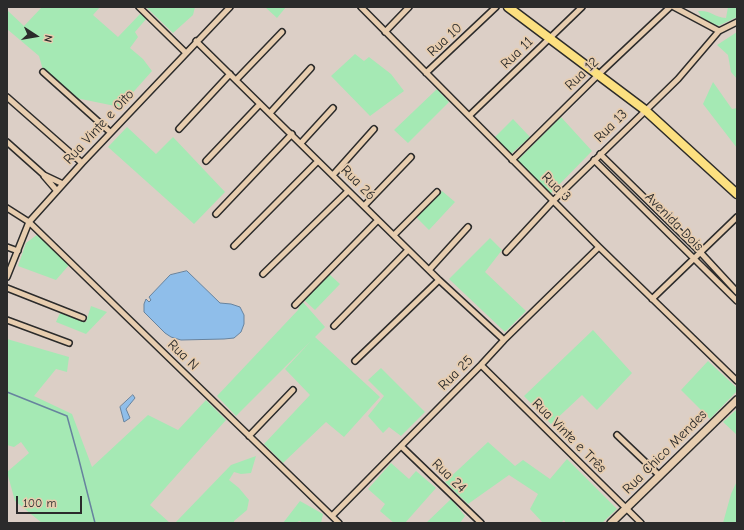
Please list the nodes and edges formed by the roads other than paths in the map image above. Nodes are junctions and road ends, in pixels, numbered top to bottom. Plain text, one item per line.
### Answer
1 (139, 7) edge
2 (230, 7) edge
3 (361, 7) edge
4 (409, 7) edge
5 (496, 7) edge
6 (508, 7) edge
7 (582, 7) edge
8 (670, 7) edge
9 (674, 7) edge
10 (737, 22) edge
11 (719, 31) junction
12 (282, 32) dead end
13 (385, 32) junction
14 (550, 38) junction
15 (196, 41) junction
16 (185, 52) junction
17 (311, 68) dead end
18 (43, 72) dead end
19 (426, 73) junction
20 (230, 74) junction
21 (598, 74) junction
22 (236, 80) junction
23 (7, 97) edge
24 (260, 104) junction
25 (334, 108) dead end
26 (645, 110) junction
27 (270, 113) junction
28 (469, 116) junction
29 (179, 129) dead end
30 (374, 129) dead end
31 (110, 132) junction
32 (292, 134) junction
33 (7, 142) edge
34 (301, 143) junction
35 (600, 154) junction
36 (411, 157) dead end
37 (512, 160) junction
38 (594, 160) junction
39 (206, 161) dead end
40 (318, 161) junction
41 (82, 163) junction
42 (44, 175) junction
43 (333, 175) junction
44 (63, 184) junction
45 (57, 191) junction
46 (348, 191) junction
47 (437, 192) dead end
48 (737, 194) edge
49 (553, 200) junction
50 (364, 206) junction
51 (7, 208) edge
52 (216, 214) dead end
53 (737, 217) edge
54 (378, 220) junction
55 (29, 222) junction
56 (468, 228) dead end
57 (394, 235) junction
58 (234, 246) dead end
59 (598, 246) junction
60 (7, 247) edge
61 (408, 250) junction
62 (18, 251) junction
63 (506, 252) dead end
64 (700, 252) junction
65 (694, 258) junction
66 (429, 270) junction
67 (263, 274) dead end
68 (7, 277) edge
69 (439, 280) junction
70 (7, 288) edge
71 (737, 292) edge
72 (652, 299) junction
73 (737, 301) edge
74 (295, 305) dead end
75 (83, 318) dead end
76 (7, 320) edge
77 (334, 326) dead end
78 (504, 340) junction
79 (69, 343) dead end
80 (355, 361) dead end
81 (481, 365) junction
82 (737, 381) edge
83 (293, 390) dead end
84 (737, 400) edge
85 (617, 435) dead end
86 (249, 436) junction
87 (401, 446) junction
88 (660, 476) junction
89 (627, 509) junction
90 (332, 516) junction
91 (339, 523) edge
92 (481, 523) edge
93 (611, 523) edge
94 (641, 523) edge

1 - 16 street
2 - 15 street, Rua Vinte e Oito
3 - 13 street, Rua 3
4 - 13 street
5 - 19 street, Rua 10
6 - 14 main road
7 - 14 street, Rua 11
8 - 21 street, Rua 12
9 - 11 street
10 - 11 street, Rua 13
11 - 26 street, Rua 13
12 - 22 street
13 - 19 street, Rua 3
14 - 21 main road
14 - 28 street, Rua 11
15 - 16 street, Rua Vinte e Oito
15 - 20 street, Rua 26
16 - 31 street, Rua Vinte e Oito
17 - 27 street
18 - 31 street
19 - 28 street, Rua 3
20 - 22 street, Rua 26
20 - 29 street
21 - 26 main road
21 - 37 street, Rua 12
22 - 24 street, Rua 26
23 - 41 street
24 - 27 street, Rua 26
24 - 39 street
25 - 34 street
26 - 35 street, Rua 13
26 - 48 main road
27 - 32 street, Rua 26
28 - 37 street, Rua 3
30 - 43 street
31 - 41 street, Rua Vinte e Oito
32 - 34 street, Rua 26
32 - 52 street
33 - 42 street
34 - 40 street, Rua 26
35 - 38 street, Rua 13
35 - 64 street, Avenida Dois
36 - 50 street
37 - 49 street, Rua 3
38 - 49 street, Rua 13
38 - 65 street, Avenida Dois
40 - 43 street, Rua 26
40 - 58 street
41 - 44 street, Rua Vinte e Oito
42 - 44 street
42 - 45 street
43 - 46 street, Rua 26
44 - 45 street, Rua Vinte e Oito
45 - 55 street, Rua Vinte e Oito
46 - 50 street, Rua 26
46 - 67 street
47 - 57 street
49 - 59 street, Rua 3
49 - 63 street, Rua 13
50 - 54 street, Rua 26
51 - 55 street, Rua N
53 - 64 street
54 - 57 street, Rua 26
54 - 74 street
55 - 62 street, Rua Vinte e Oito
55 - 86 street, Rua N
56 - 66 street
57 - 61 street, Rua 26
59 - 72 street, Rua 3
59 - 78 street, Rua 25
60 - 62 street
61 - 66 street, Rua 26
61 - 77 street
62 - 68 street, Rua Vinte e Oito
64 - 65 street
64 - 71 street, Avenida Dois
65 - 72 street
65 - 73 street, Avenida Dois
66 - 69 street, Rua 26
69 - 78 street, Rua 26
69 - 80 street
70 - 75 street
72 - 82 street, Rua 3
76 - 79 street
78 - 81 street, Rua 25
81 - 87 street, Rua 25
81 - 89 street, Rua Vinte e Três
83 - 86 street
84 - 88 main road, Rua Chico Mendes
85 - 88 street
86 - 90 street, Rua N
87 - 90 street, Rua 25
87 - 92 street, Rua 24
88 - 89 main road, Rua Chico Mendes
89 - 93 main road, Rua Chico Mendes
89 - 94 street, Rua Vinte e Três
90 - 91 street, Rua N

